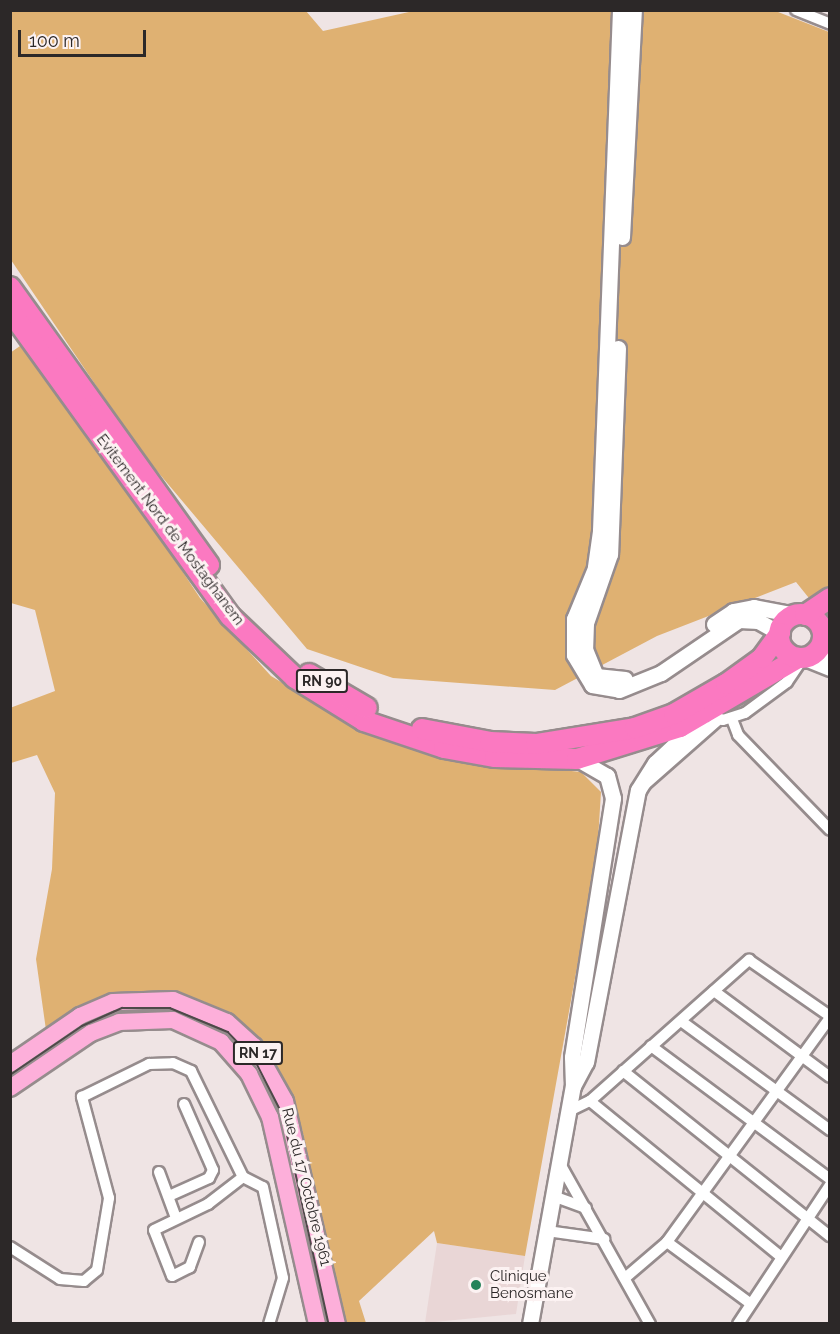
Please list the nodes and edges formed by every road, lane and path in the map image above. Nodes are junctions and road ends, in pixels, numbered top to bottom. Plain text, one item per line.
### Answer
1 (620, 10) edge
2 (634, 10) edge
3 (796, 10) edge
4 (830, 24) edge
5 (10, 287) edge
6 (10, 311) edge
7 (830, 598) edge
8 (800, 615) junction
9 (780, 633) junction
10 (826, 640) edge
11 (802, 658) junction
12 (830, 668) edge
13 (710, 715) junction
14 (732, 719) junction
15 (577, 759) junction
16 (638, 790) junction
17 (613, 798) junction
18 (830, 830) edge
19 (714, 991) junction
20 (830, 1017) edge
21 (681, 1021) junction
22 (651, 1046) junction
23 (802, 1056) junction
24 (10, 1064) edge
25 (623, 1071) junction
26 (830, 1077) edge
27 (573, 1086) junction
28 (10, 1088) edge
29 (776, 1092) junction
30 (590, 1101) junction
31 (184, 1104) dead end
32 (567, 1112) junction
33 (753, 1123) junction
34 (830, 1130) edge
35 (730, 1156) junction
36 (557, 1159) junction
37 (159, 1172) dead end
38 (243, 1177) junction
39 (830, 1179) edge
40 (830, 1185) edge
41 (702, 1194) junction
42 (168, 1196) junction
43 (553, 1196) junction
44 (586, 1208) junction
45 (176, 1218) junction
46 (807, 1218) junction
47 (547, 1232) junction
48 (830, 1236) edge
49 (604, 1239) junction
50 (199, 1242) dead end
51 (667, 1242) junction
52 (10, 1247) edge
53 (781, 1257) junction
54 (625, 1278) junction
55 (751, 1304) junction
56 (268, 1323) edge
57 (317, 1323) edge
58 (337, 1323) edge
59 (528, 1323) edge
60 (650, 1323) edge
61 (738, 1323) edge

1 - 9 street
2 - 8 street
3 - 4 street
5 - 9 highway, Evitement Nord de Mostaghanem / RN 90
6 - 15 highway, Evitement Nord de Mostaghanem / RN 90
7 - 8 highway
8 - 9 highway
8 - 10 highway
9 - 11 highway
10 - 11 highway
11 - 12 street
11 - 13 highway, Evitement Nord de Mostaghanem / RN 90
11 - 14 street
13 - 14 street
13 - 15 highway, Evitement Nord de Mostaghanem / RN 90
13 - 16 street
14 - 18 street
15 - 17 street
16 - 17 street
16 - 27 street
17 - 27 street
19 - 20 street
19 - 21 street
19 - 23 street
20 - 23 street
21 - 22 street
21 - 29 street
22 - 25 street
22 - 33 street
23 - 26 street
23 - 29 street
24 - 58 main road, Rue du 17 Octobre 1961 / RN 17
25 - 30 street
25 - 35 street
27 - 32 street
28 - 57 main road, Rue du 17 Octobre 1961 / RN 17
29 - 33 street
29 - 34 street
30 - 32 street
30 - 41 street
31 - 42 street
32 - 36 street
33 - 35 street
33 - 39 street
35 - 41 street
35 - 46 street
36 - 43 street
36 - 44 street
37 - 42 street
38 - 45 street
38 - 52 street
38 - 56 street
40 - 46 street
41 - 51 street
41 - 53 street
42 - 45 street
43 - 44 street
43 - 47 street
44 - 49 street
45 - 50 street
46 - 48 street
46 - 53 street
47 - 49 street
47 - 59 street
49 - 54 street
51 - 54 street
51 - 55 street
53 - 55 street
54 - 60 street
55 - 61 street

